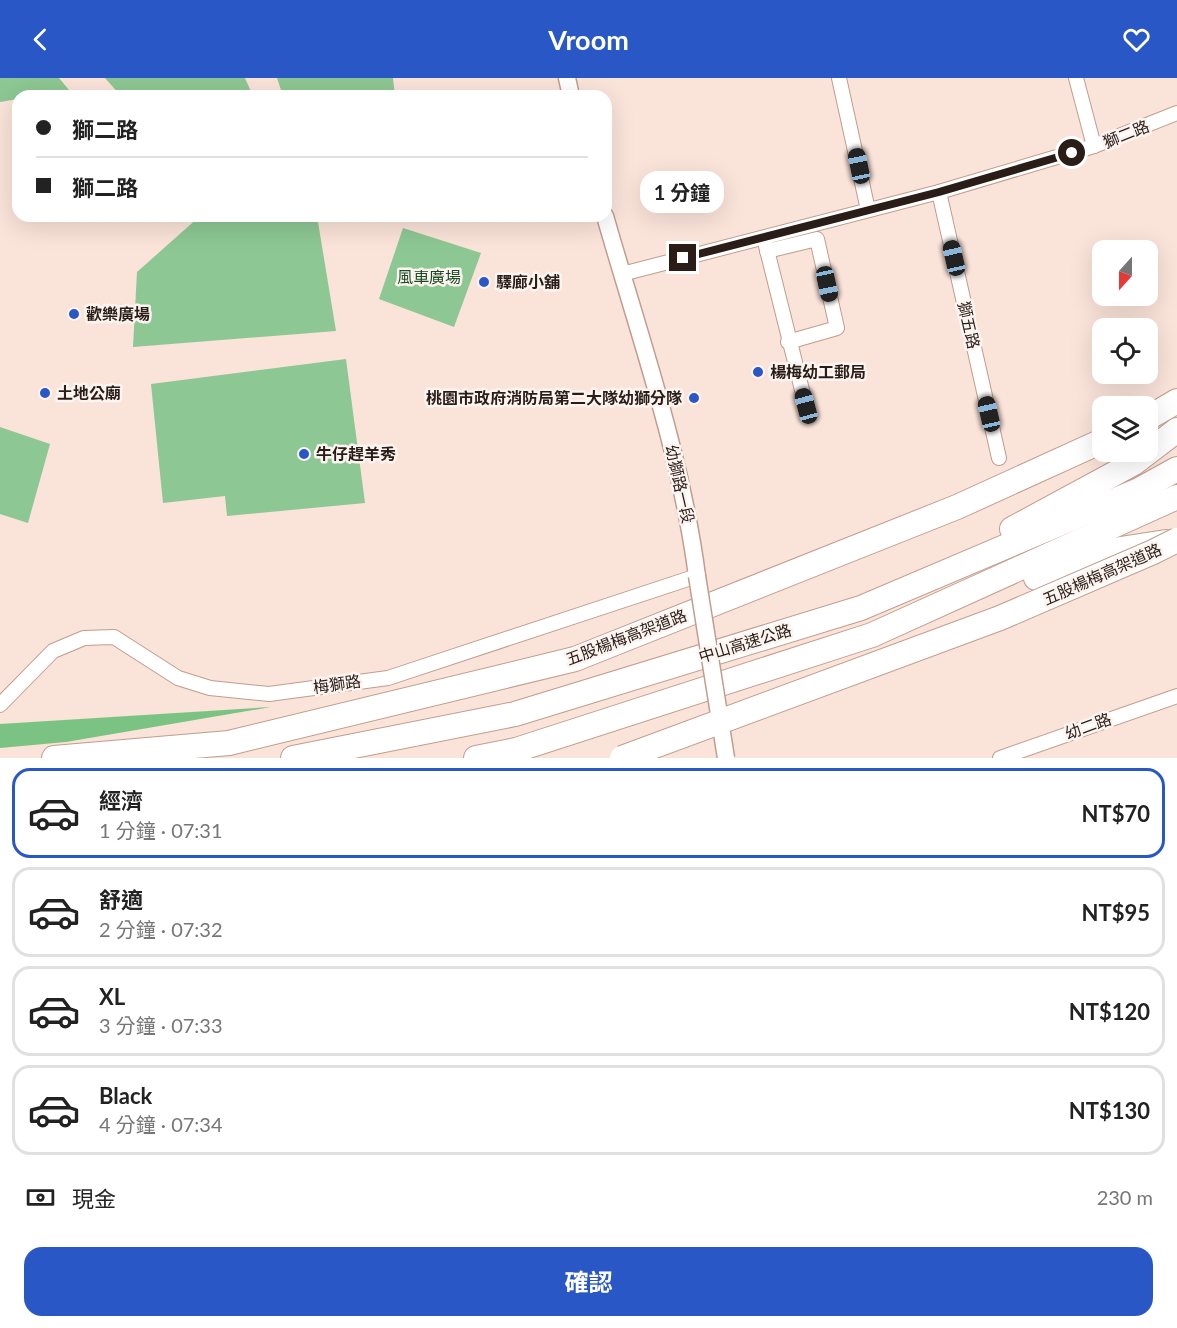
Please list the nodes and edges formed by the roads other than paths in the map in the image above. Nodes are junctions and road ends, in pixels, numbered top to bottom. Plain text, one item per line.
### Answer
1 (839, 78) edge
2 (1076, 78) edge
3 (1177, 113) edge
4 (1094, 146) junction
5 (939, 192) junction
6 (868, 210) junction
7 (607, 222) edge
8 (764, 237) junction
9 (767, 251) junction
10 (622, 274) junction
11 (788, 342) junction
12 (1177, 401) edge
13 (806, 406) dead end
14 (1158, 412) edge
15 (1177, 430) edge
16 (1092, 446) edge
17 (999, 458) dead end
18 (1177, 469) edge
19 (1177, 497) edge
20 (1177, 540) edge
21 (697, 576) junction
22 (891, 594) junction
23 (872, 635) junction
24 (1177, 696) edge
25 (0, 705) edge
26 (54, 758) edge
27 (293, 758) edge
28 (476, 758) edge
29 (622, 758) edge
30 (726, 758) edge
31 (1000, 758) edge

1 - 6 street
2 - 4 street
3 - 4 street, 獅二路
4 - 5 street, 獅二路
5 - 6 street, 獅二路
5 - 17 street, 獅五路
6 - 8 street, 獅二路
7 - 10 street, 幼獅路一段
8 - 9 street
8 - 10 street, 獅二路
9 - 11 street
9 - 11 street
10 - 21 street, 幼獅路一段
11 - 13 street
12 - 14 highway
15 - 22 highway
16 - 26 highway, 五股楊梅高架道路
18 - 22 highway, 中山高速公路
19 - 23 highway, 中山高速公路
20 - 23 highway
20 - 29 highway, 五股楊梅高架道路, bridge
21 - 25 street, 梅獅路
21 - 30 street, 幼獅路一段, bridge
22 - 27 highway, 中山高速公路
23 - 28 highway, 中山高速公路
24 - 31 street, 幼二路

